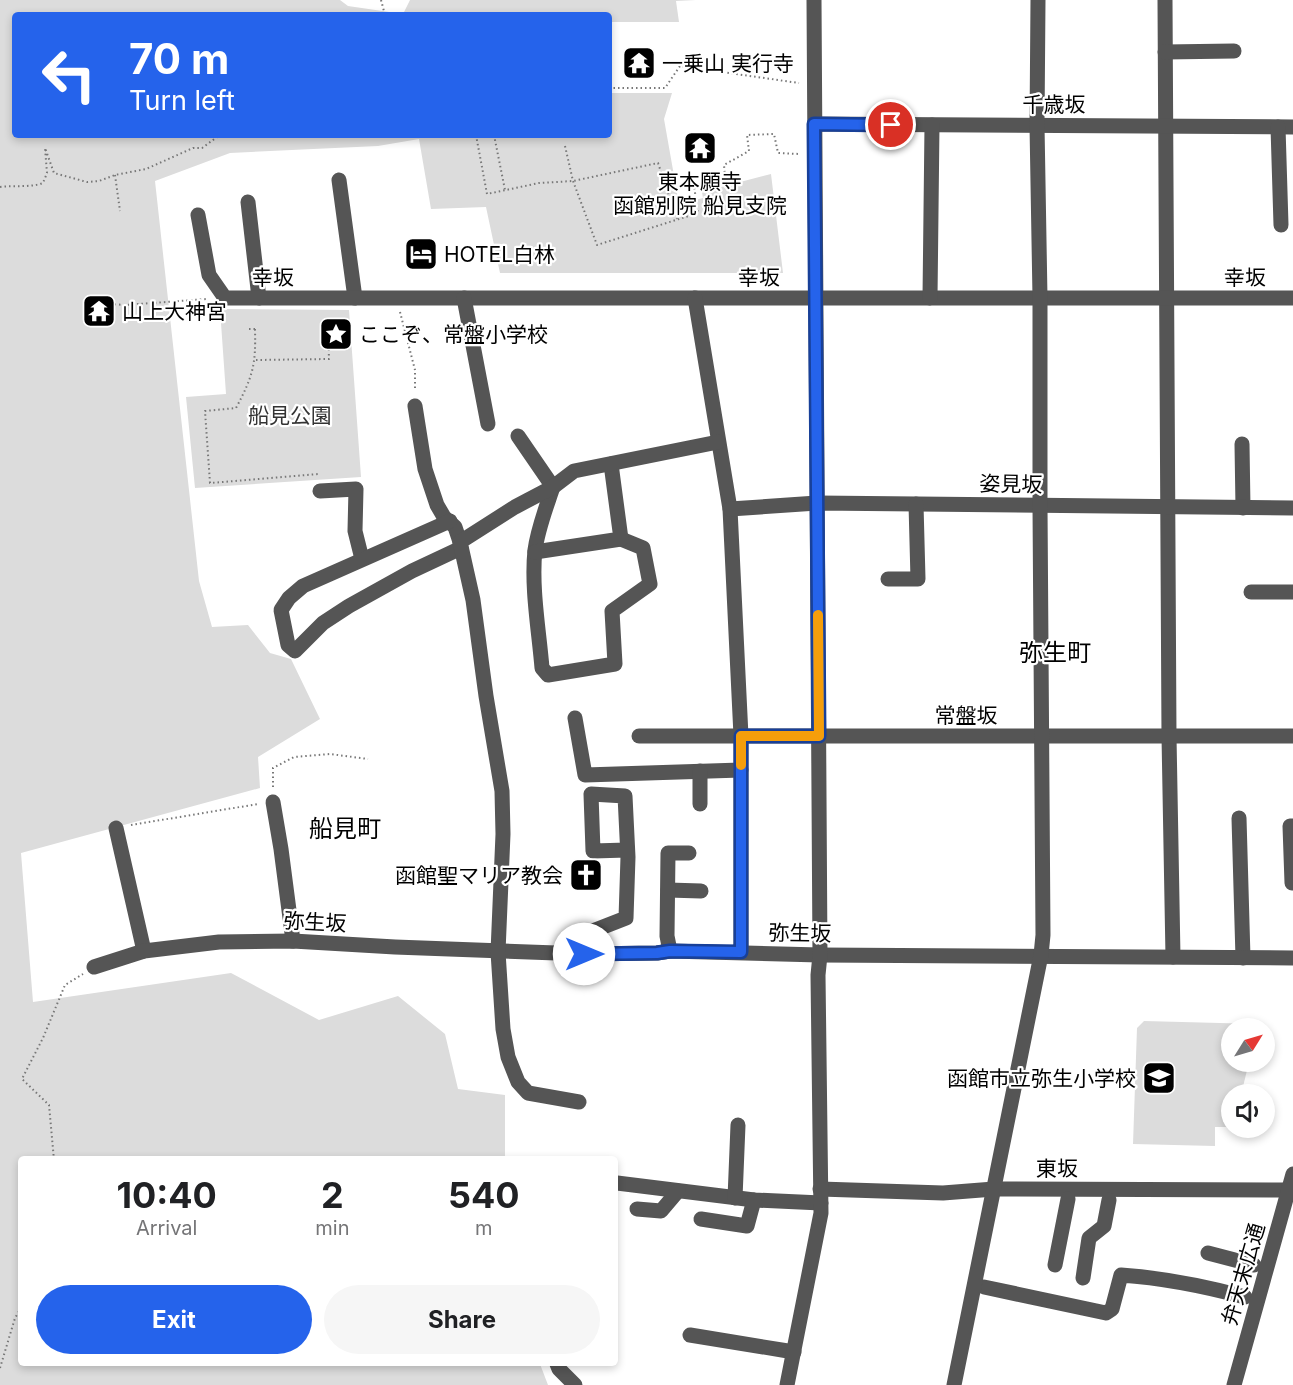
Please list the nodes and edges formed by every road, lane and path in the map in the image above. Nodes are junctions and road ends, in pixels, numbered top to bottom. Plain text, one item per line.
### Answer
1 (814, 0) edge
2 (1038, 0) edge
3 (1165, 0) edge
4 (1234, 51) dead end
5 (1165, 52) junction
6 (814, 85) junction
7 (612, 88) edge
8 (814, 124) junction
9 (932, 124) junction
10 (1037, 125) junction
11 (1166, 125) junction
12 (1285, 127) edge
13 (216, 138) edge
14 (477, 138) edge
15 (495, 138) edge
16 (565, 146) dead end
17 (815, 154) junction
18 (115, 175) junction
19 (339, 180) dead end
20 (573, 181) junction
21 (0, 188) edge
22 (505, 190) junction
23 (248, 202) dead end
24 (120, 211) dead end
25 (198, 215) dead end
26 (677, 219) junction
27 (1281, 225) dead end
28 (225, 298) junction
29 (259, 298) junction
30 (355, 298) junction
31 (399, 298) junction
32 (464, 298) junction
33 (695, 298) junction
34 (816, 298) junction
35 (930, 298) junction
36 (1040, 298) junction
37 (1166, 298) junction
38 (1293, 298) edge
39 (110, 304) dead end
40 (249, 329) dead end
41 (320, 329) dead end
42 (256, 360) junction
43 (415, 406) joint
44 (488, 424) dead end
45 (518, 436) dead end
46 (718, 442) junction
47 (1242, 444) dead end
48 (611, 464) junction
49 (554, 487) junction
50 (320, 491) joint
51 (817, 503) junction
52 (916, 504) junction
53 (1040, 506) junction
54 (1167, 507) junction
55 (1243, 508) junction
56 (1293, 508) edge
57 (730, 509) junction
58 (450, 521) junction
59 (621, 539) junction
60 (461, 545) junction
61 (535, 552) junction
62 (362, 559) junction
63 (888, 579) dead end
64 (1251, 592) dead end
65 (1293, 592) edge
66 (575, 718) dead end
67 (639, 735) dead end
68 (741, 736) junction
69 (819, 736) junction
70 (1042, 736) junction
71 (1169, 736) junction
72 (1293, 736) edge
73 (368, 759) dead end
74 (741, 770) junction
75 (700, 771) junction
76 (273, 802) junction
77 (700, 804) dead end
78 (1239, 818) dead end
79 (1293, 826) edge
80 (116, 828) joint
81 (627, 850) dead end
82 (689, 853) dead end
83 (1292, 884) edge
84 (668, 890) junction
85 (701, 891) dead end
86 (293, 941) junction
87 (144, 951) junction
88 (670, 951) junction
89 (498, 952) junction
90 (741, 952) junction
91 (584, 954) junction
92 (820, 955) junction
93 (1041, 955) junction
94 (1173, 957) junction
95 (1243, 957) junction
96 (1293, 958) edge
97 (94, 967) joint
98 (579, 1102) dead end
99 (738, 1125) dead end
100 (54, 1156) edge
101 (1293, 1174) edge
102 (618, 1183) edge
103 (994, 1189) junction
104 (1291, 1190) edge
105 (678, 1191) junction
106 (821, 1196) junction
107 (735, 1198) junction
108 (754, 1200) junction
109 (1068, 1200) dead end
110 (1109, 1200) dead end
111 (637, 1209) dead end
112 (701, 1219) dead end
113 (1208, 1253) dead end
114 (1055, 1265) dead end
115 (1254, 1265) dead end
116 (1083, 1278) dead end
117 (984, 1287) dead end
118 (1245, 1297) dead end
119 (18, 1313) edge
120 (690, 1335) dead end
121 (794, 1352) junction
122 (558, 1366) edge
123 (0, 1368) edge
124 (575, 1385) edge
125 (787, 1385) edge
126 (954, 1385) edge
127 (1234, 1385) edge

1 - 6 street
2 - 10 street
3 - 5 street
4 - 5 street
5 - 11 street
6 - 7 path
6 - 8 street
8 - 9 street, 千歳坂
8 - 17 street
9 - 10 street, 千歳坂
9 - 35 street
10 - 11 street, 千歳坂
10 - 36 street
11 - 12 street, 千歳坂
11 - 37 street
12 - 27 street
13 - 18 path
14 - 22 path
15 - 22 path
16 - 20 path
17 - 26 path
17 - 34 street
18 - 21 path
18 - 24 path
19 - 30 street
20 - 22 path
20 - 26 path
20 - 26 path
23 - 29 street
25 - 28 street
28 - 29 street, 幸坂
28 - 39 path
29 - 30 street, 幸坂
30 - 31 street, 幸坂
31 - 32 street, 幸坂
31 - 43 path
32 - 33 street, 幸坂
32 - 44 street
33 - 34 street, 幸坂
33 - 46 street
34 - 35 street, 幸坂
34 - 51 street
35 - 36 street, 幸坂
36 - 37 street, 幸坂
36 - 53 street
37 - 38 street, 幸坂
37 - 54 street
40 - 42 path
41 - 42 path
42 - 50 path
43 - 58 street
45 - 49 street
46 - 48 street
46 - 57 street
47 - 55 street
48 - 49 street
48 - 59 street
49 - 60 street
49 - 61 street
50 - 62 street
51 - 52 street, 姿見坂
51 - 57 street, 姿見坂
51 - 69 street
52 - 53 street, 姿見坂
52 - 63 street
53 - 54 street, 姿見坂
53 - 70 street
54 - 55 street, 姿見坂
54 - 71 street
55 - 56 street, 姿見坂
57 - 68 street
58 - 60 street
58 - 62 street
59 - 61 street
59 - 61 street
60 - 62 street
60 - 89 street
64 - 65 street
66 - 75 street
67 - 68 street, 常盤坂
68 - 69 street, 常盤坂
68 - 74 street
69 - 70 street, 常盤坂
69 - 92 street
70 - 71 street, 常盤坂
70 - 93 street
71 - 72 street, 常盤坂
71 - 94 street
73 - 76 path
74 - 75 street
74 - 90 street
75 - 77 street
76 - 80 path
76 - 86 street
78 - 95 street
79 - 83 street
80 - 87 street
81 - 91 street
82 - 84 street
84 - 85 street
84 - 88 street
86 - 87 street, 弥生坂
86 - 89 street, 弥生坂
87 - 97 street, 弥生坂
88 - 90 street, 弥生坂
88 - 91 street, 弥生坂
89 - 91 street, 弥生坂
89 - 98 street
90 - 92 street, 弥生坂
92 - 93 street, 弥生坂
92 - 106 street
93 - 94 street, 弥生坂
93 - 103 street
94 - 95 street, 弥生坂
95 - 96 street, 弥生坂
97 - 100 path
99 - 107 street
101 - 104 street, 弁天末広通
102 - 105 street, 東坂
103 - 104 street, 東坂
103 - 106 street, 東坂
103 - 126 street
104 - 127 street, 弁天末広通
105 - 107 street, 東坂
105 - 111 street
106 - 108 street, 東坂
106 - 121 street
107 - 108 street, 東坂
108 - 112 street
109 - 114 street
110 - 116 street
113 - 115 street
117 - 118 street
119 - 123 path
120 - 121 street
121 - 125 street
122 - 124 street

